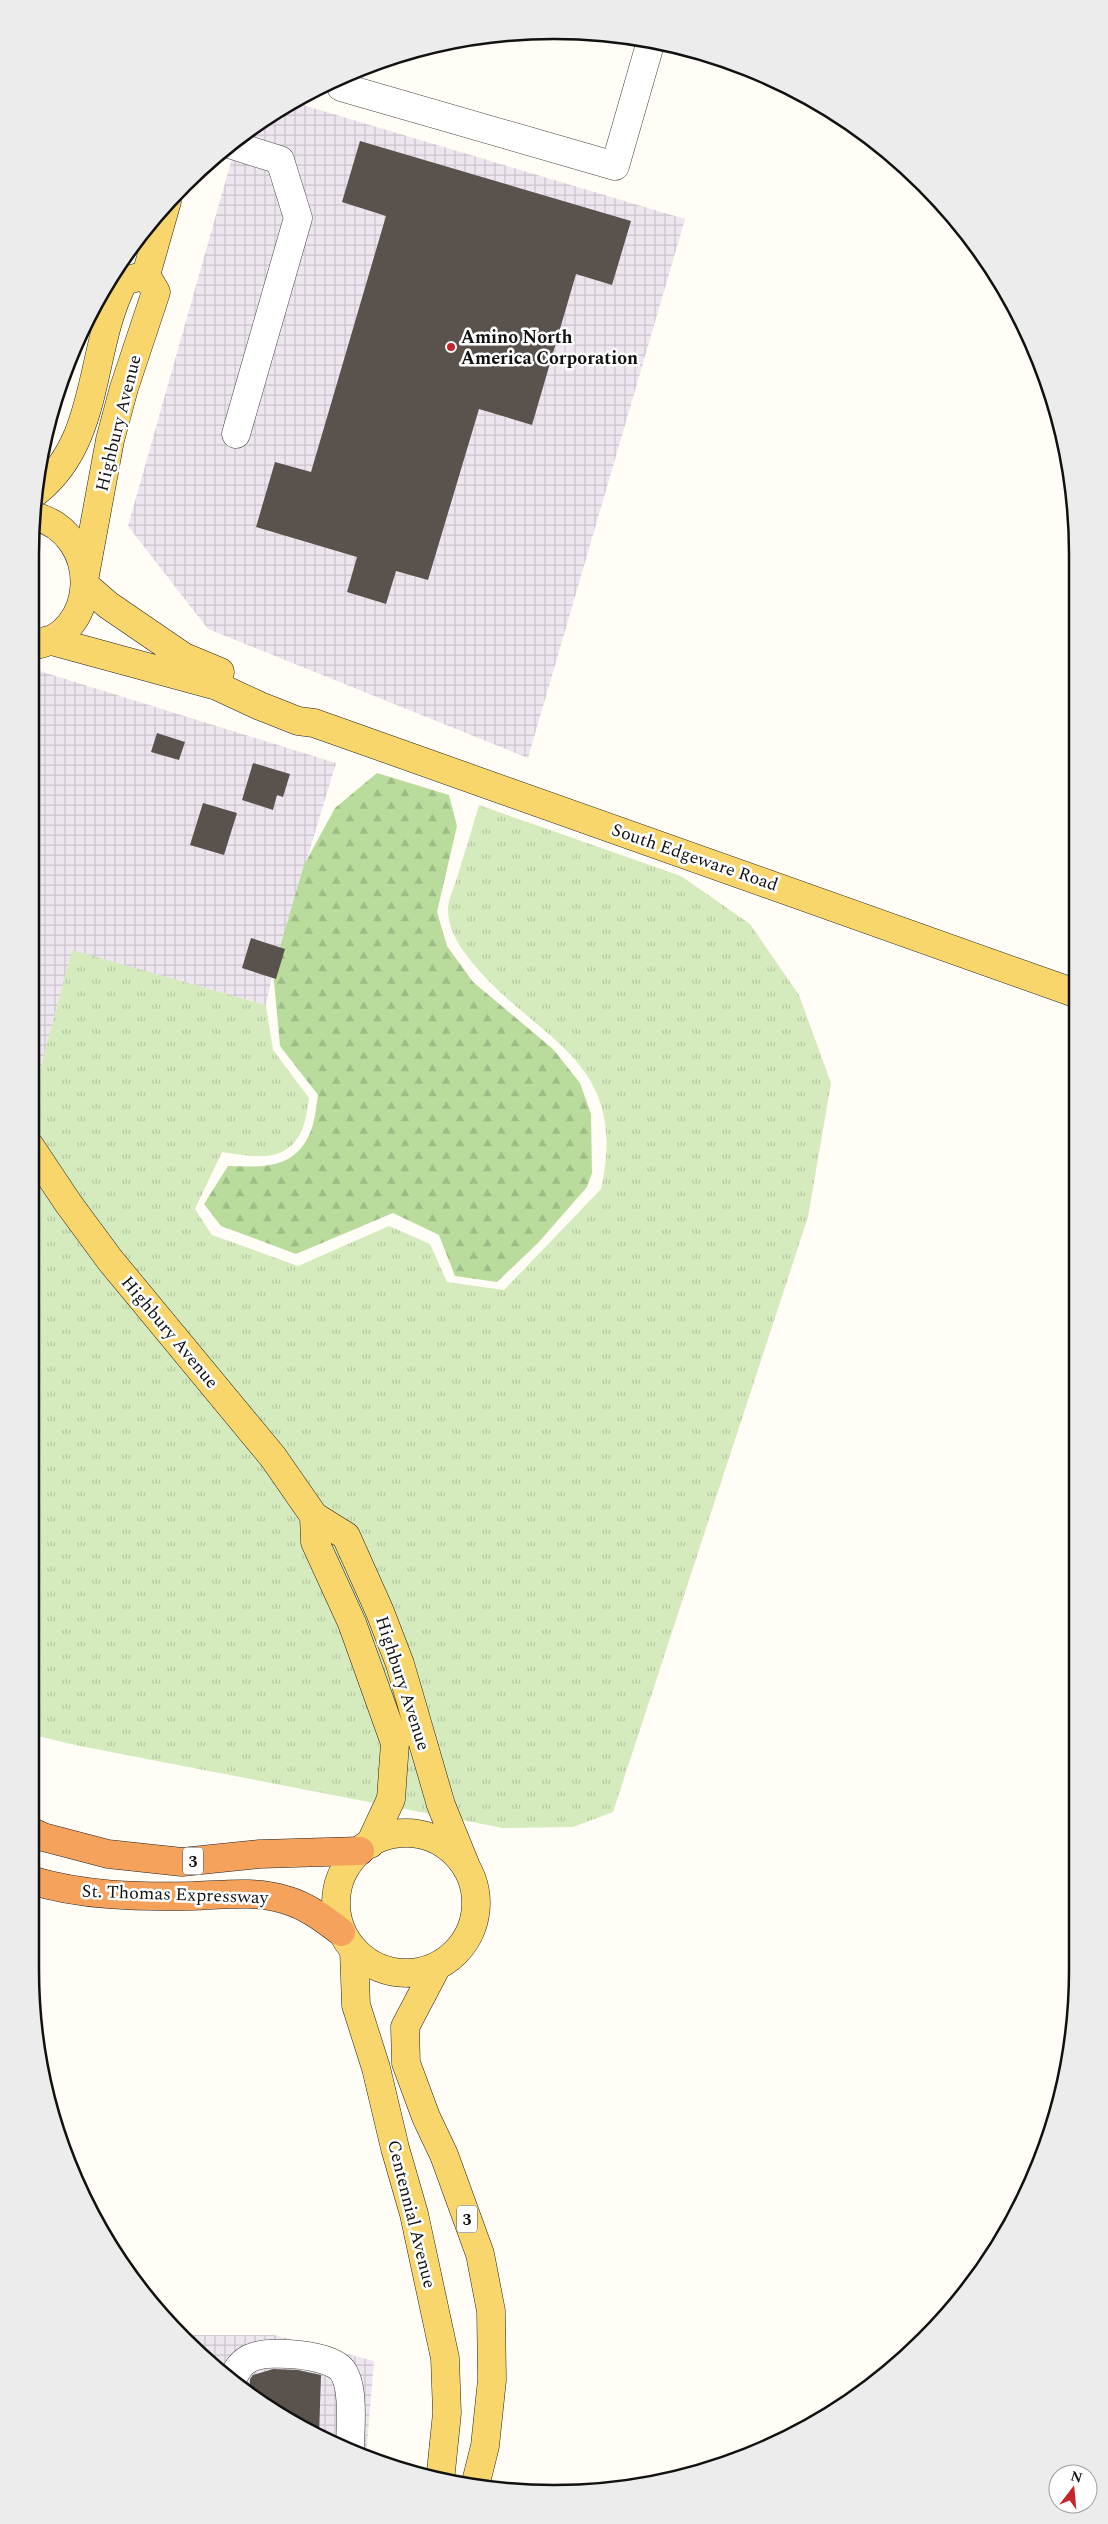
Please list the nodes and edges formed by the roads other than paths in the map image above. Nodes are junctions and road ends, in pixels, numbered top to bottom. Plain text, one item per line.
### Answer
1 (649, 48) edge
2 (342, 85) edge
3 (238, 147) edge
4 (163, 219) edge
5 (146, 275) junction
6 (236, 434) dead end
7 (43, 485) edge
8 (40, 519) edge
9 (85, 580) junction
10 (39, 644) edge
11 (39, 646) edge
12 (314, 723) junction
13 (1069, 991) edge
14 (39, 1160) edge
15 (314, 1516) junction
16 (39, 1835) edge
17 (365, 1847) junction
18 (467, 1869) junction
19 (39, 1882) edge
20 (348, 1941) junction
21 (437, 1966) junction
22 (234, 2374) edge
23 (350, 2443) edge
24 (441, 2472) edge
25 (477, 2479) edge

1 - 2 lane
3 - 6 lane
4 - 5 main road
5 - 7 main road, Highbury Avenue
5 - 9 main road, Highbury Avenue
8 - 9 main road
9 - 10 main road, Highbury Avenue
9 - 12 main road, South Edgeware Road
11 - 12 main road, South Edgeware Road
12 - 13 main road, South Edgeware Road
14 - 15 main road, Highbury Avenue
15 - 17 main road, Highbury Avenue
15 - 18 main road, Highbury Avenue
16 - 17 highway, St. Thomas Expressway / 3
17 - 18 main road
17 - 20 main road
18 - 21 main road
19 - 20 highway, St. Thomas Expressway / 3
20 - 21 main road
20 - 24 main road, Centennial Avenue
21 - 25 main road, 3
22 - 23 lane

